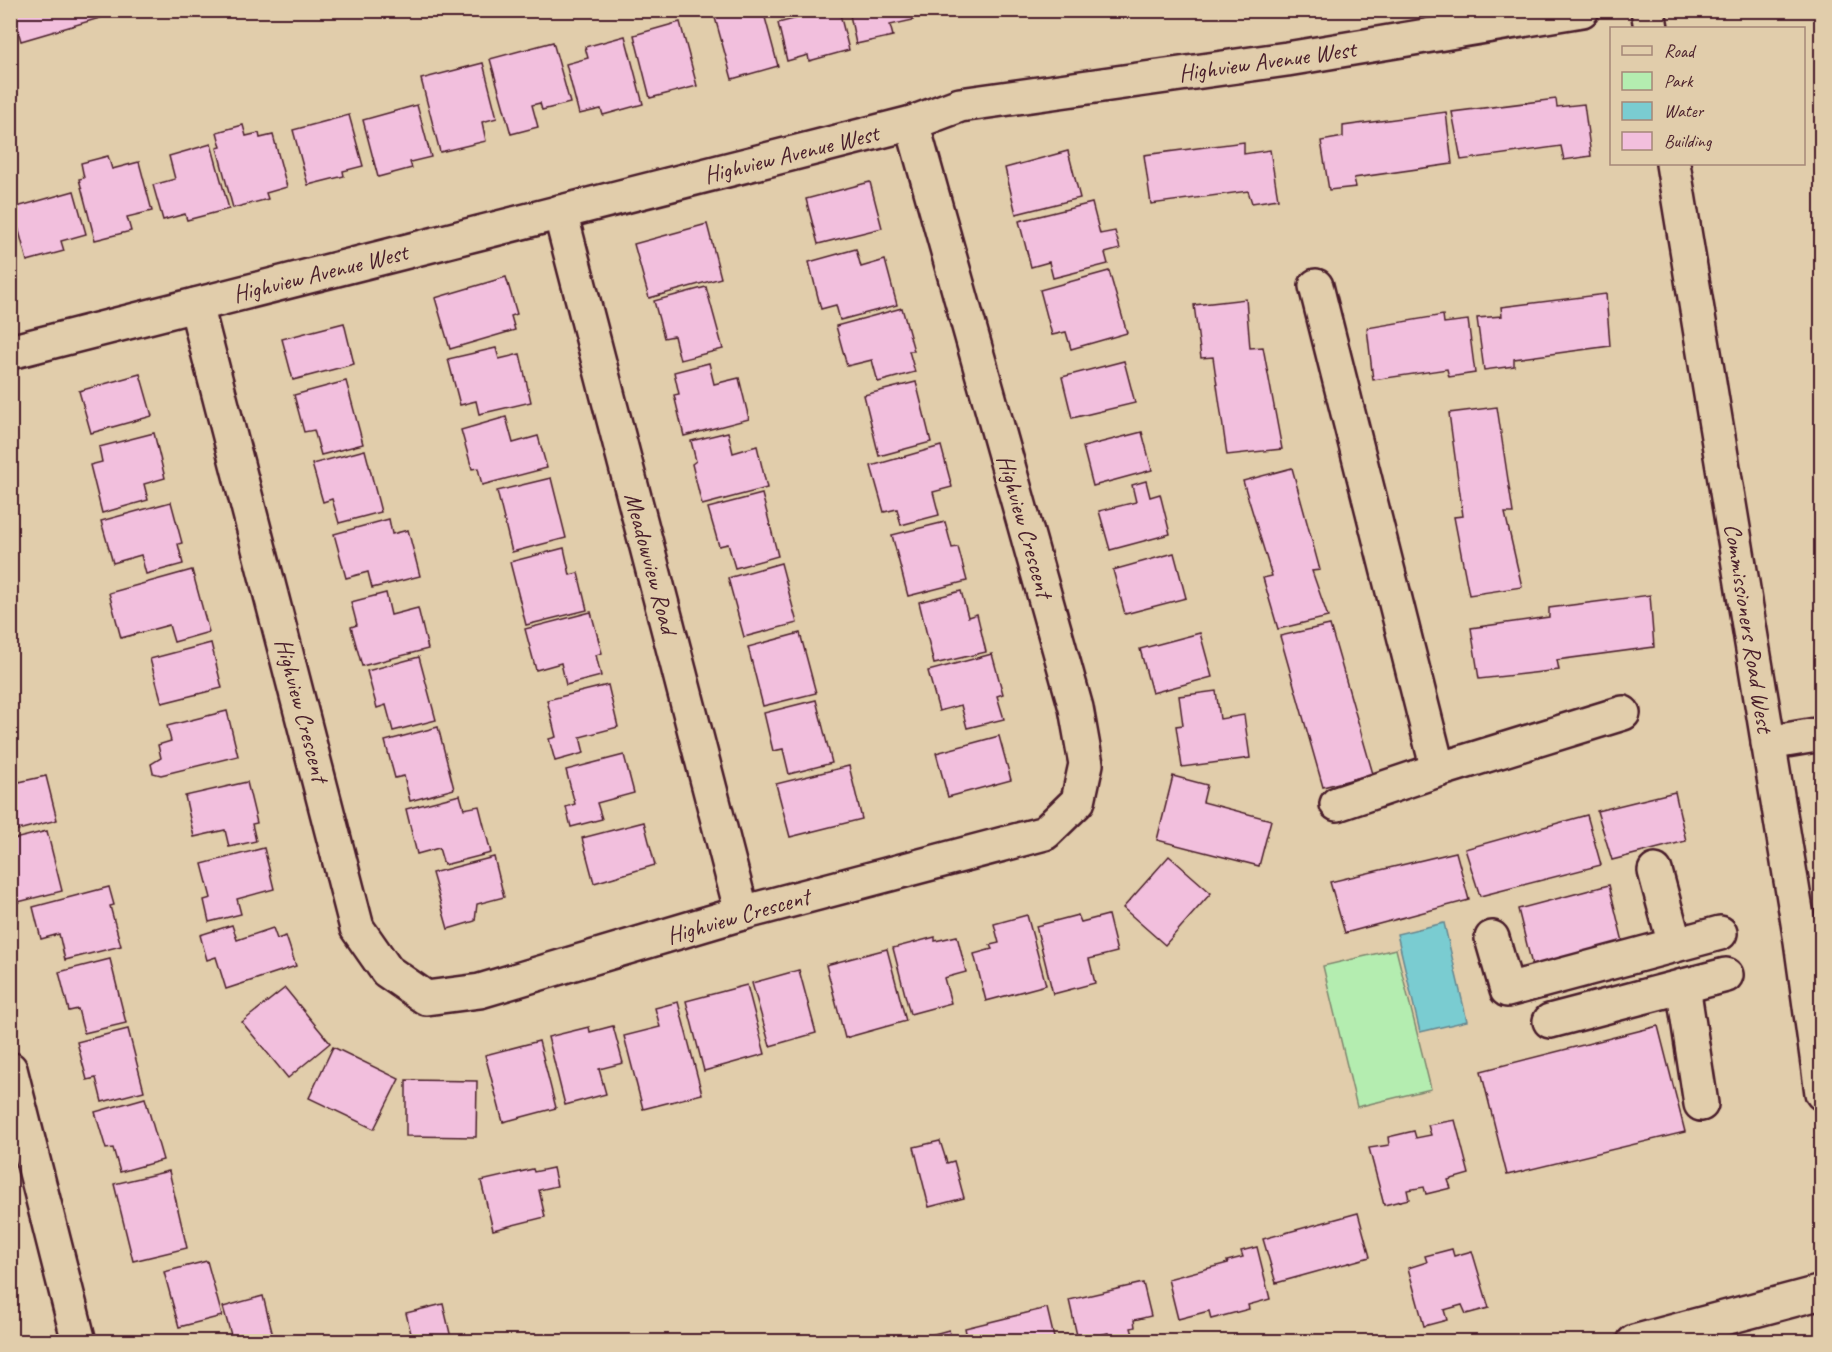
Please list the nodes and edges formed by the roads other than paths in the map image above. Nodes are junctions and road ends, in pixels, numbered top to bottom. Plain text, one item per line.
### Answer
1 (1582, 10) edge
2 (1648, 10) edge
3 (1651, 27) edge
4 (912, 123) junction
5 (1673, 165) edge
6 (560, 212) junction
7 (1316, 286) dead end
8 (196, 305) junction
9 (10, 352) edge
10 (1623, 713) dead end
11 (1821, 734) edge
12 (1768, 743) junction
13 (1438, 770) junction
14 (1336, 804) dead end
15 (1655, 871) dead end
16 (742, 913) junction
17 (1720, 933) dead end
18 (1492, 938) dead end
19 (1675, 945) junction
20 (1726, 975) dead end
21 (1683, 986) junction
22 (1550, 1021) dead end
23 (10, 1070) edge
24 (1821, 1093) edge
25 (1701, 1104) dead end
26 (1821, 1292) edge
27 (79, 1341) edge
28 (1634, 1341) edge

1 - 4 street, Highview Avenue West
2 - 3 street
4 - 6 street, Highview Avenue West
4 - 16 street, Highview Crescent
5 - 12 street, Commissioners Road West
6 - 8 street, Highview Avenue West
6 - 16 street, Meadowview Road
7 - 13 street
8 - 9 street, Highview Avenue West
8 - 16 street, Highview Crescent
10 - 13 street
11 - 12 street
12 - 24 street, Commissioners Road West
13 - 14 street
15 - 19 street
17 - 19 street
18 - 19 street
20 - 21 street
21 - 22 street
21 - 25 street
23 - 27 street
26 - 28 street

